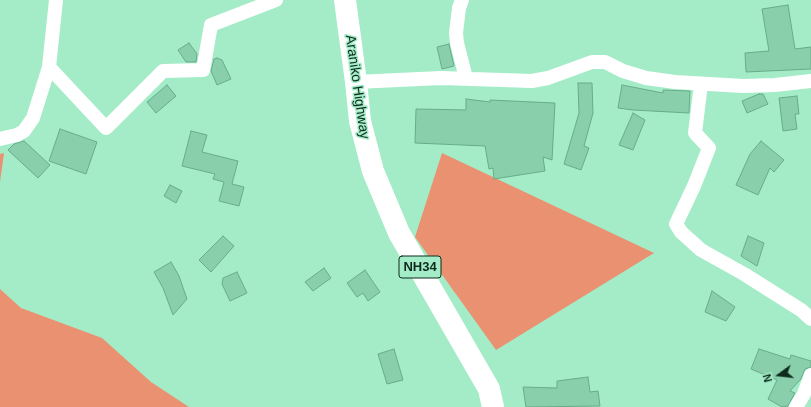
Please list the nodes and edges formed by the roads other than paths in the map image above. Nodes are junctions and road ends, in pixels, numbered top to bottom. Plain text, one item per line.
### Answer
1 (56, 0) edge
2 (276, 0) edge
3 (345, 0) edge
4 (462, 0) edge
5 (49, 67) junction
6 (466, 78) junction
7 (811, 81) edge
8 (356, 82) junction
9 (701, 84) junction
10 (0, 139) edge
11 (811, 319) edge
12 (811, 375) edge
13 (493, 407) edge
14 (796, 407) edge

1 - 5 street
2 - 5 street
3 - 8 highway, Araniko Highway / NH34
4 - 6 street
5 - 10 street
6 - 8 street
6 - 9 street
7 - 9 street
8 - 13 highway, Araniko Highway / NH34
9 - 11 street
12 - 14 street

